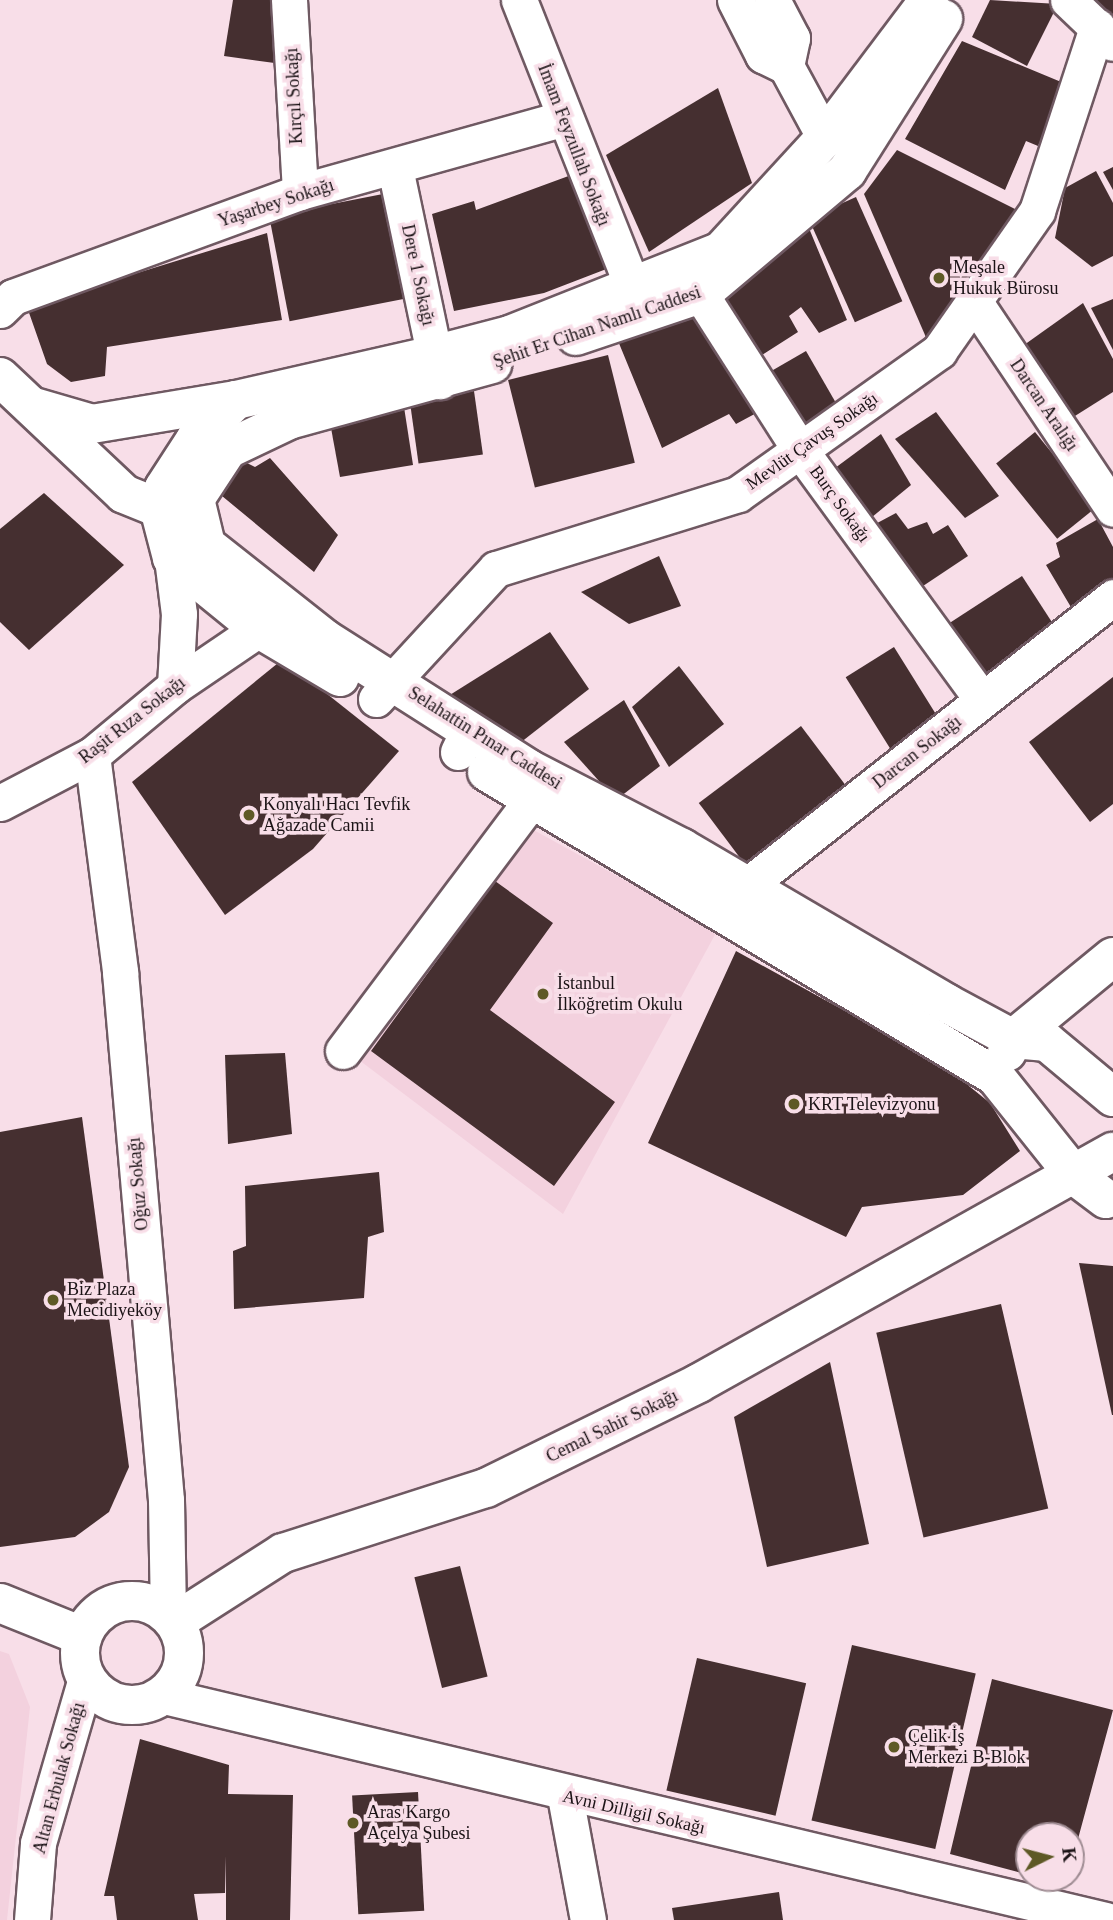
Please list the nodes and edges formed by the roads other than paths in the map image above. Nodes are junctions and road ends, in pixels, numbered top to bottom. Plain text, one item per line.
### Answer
1 (289, 0) edge
2 (519, 0) edge
3 (735, 0) edge
4 (772, 0) edge
5 (929, 0) edge
6 (955, 0) edge
7 (1068, 0) edge
8 (1105, 35) edge
9 (786, 66) junction
10 (561, 119) junction
11 (825, 138) junction
12 (396, 168) junction
13 (300, 192) junction
14 (692, 281) junction
15 (633, 288) junction
16 (974, 301) junction
17 (0, 310) edge
18 (437, 368) junction
19 (0, 377) edge
20 (236, 400) junction
21 (14, 405) edge
22 (800, 450) junction
23 (159, 508) junction
24 (1113, 509) edge
25 (190, 554) junction
26 (1113, 597) edge
27 (259, 629) junction
28 (393, 680) junction
29 (175, 686) junction
30 (982, 700) junction
31 (463, 741) junction
32 (92, 755) junction
33 (531, 801) junction
34 (0, 803) edge
35 (734, 896) junction
36 (1113, 957) edge
37 (1113, 988) edge
38 (1030, 1041) junction
39 (343, 1051) dead end
40 (995, 1076) junction
41 (1113, 1097) edge
42 (1039, 1134) junction
43 (1113, 1152) edge
44 (1074, 1174) junction
45 (1038, 1198) junction
46 (1110, 1199) edge
47 (0, 1603) edge
48 (171, 1618) junction
49 (82, 1636) junction
50 (86, 1678) junction
51 (164, 1696) junction
52 (565, 1796) junction
53 (32, 1920) edge
54 (588, 1920) edge
55 (1106, 1920) edge

1 - 13 street, Kırçıl Sokağı
2 - 10 street, İmam Feyzullah Sokağı
3 - 9 street
4 - 9 street
5 - 11 street, Şehit Er Cihan Namlı Caddesi
6 - 14 street, Şehit Er Cihan Namlı Caddesi
7 - 8 street
8 - 16 street, Mevlüt Çavuş Sokağı
9 - 11 street
10 - 12 street, Yaşarbey Sokağı
10 - 15 street, İmam Feyzullah Sokağı
11 - 14 street, Şehit Er Cihan Namlı Caddesi
12 - 13 street, Yaşarbey Sokağı
12 - 18 street, Dere 1 Sokağı
13 - 17 street, Yaşarbey Sokağı
14 - 15 street, Şehit Er Cihan Namlı Caddesi
14 - 18 street, Şehit Er Cihan Namlı Caddesi
14 - 22 street, Burç Sokağı
15 - 18 street, Şehit Er Cihan Namlı Caddesi
16 - 22 street, Mevlüt Çavuş Sokağı
16 - 24 street, Darcan Aralığı
18 - 20 street, Şehit Er Cihan Namlı Caddesi
18 - 25 street, Şehit Er Cihan Namlı Caddesi
19 - 21 street
20 - 21 street, Şehit Er Cihan Namlı Caddesi
20 - 23 street
21 - 23 street
22 - 28 street, Mevlüt Çavuş Sokağı
22 - 30 street, Burç Sokağı
23 - 25 street
25 - 27 street, Selahattin Pınar Caddesi
25 - 28 street, Selahattin Pınar Caddesi
25 - 29 street
26 - 30 street, Darcan Sokağı
27 - 28 street, Selahattin Pınar Caddesi
27 - 29 street, Raşit Rıza Sokağı
28 - 31 street, Selahattin Pınar Caddesi
29 - 32 street, Raşit Rıza Sokağı
30 - 35 street, Darcan Sokağı
31 - 33 street, Selahattin Pınar Caddesi
31 - 35 street, Selahattin Pınar Caddesi
32 - 34 street, Raşit Rıza Sokağı
32 - 48 street, Oğuz Sokağı
33 - 35 street, Selahattin Pınar Caddesi
33 - 39 street
35 - 38 street, Selahattin Pınar Caddesi
35 - 40 street, Selahattin Pınar Caddesi
36 - 38 street
37 - 38 street
38 - 40 street
38 - 41 street, Selahattin Pınar Caddesi
40 - 42 street
42 - 44 street
42 - 45 street
43 - 44 street, Cemal Sahir Sokağı
44 - 45 street, Cemal Sahir Sokağı
44 - 46 street
45 - 46 street
45 - 48 street, Cemal Sahir Sokağı
47 - 49 street
48 - 49 street
48 - 51 street
49 - 50 street
50 - 51 street
50 - 53 street, Altan Erbulak Sokağı
51 - 52 street, Avni Dilligil Sokağı
52 - 54 street
52 - 55 street, Avni Dilligil Sokağı

